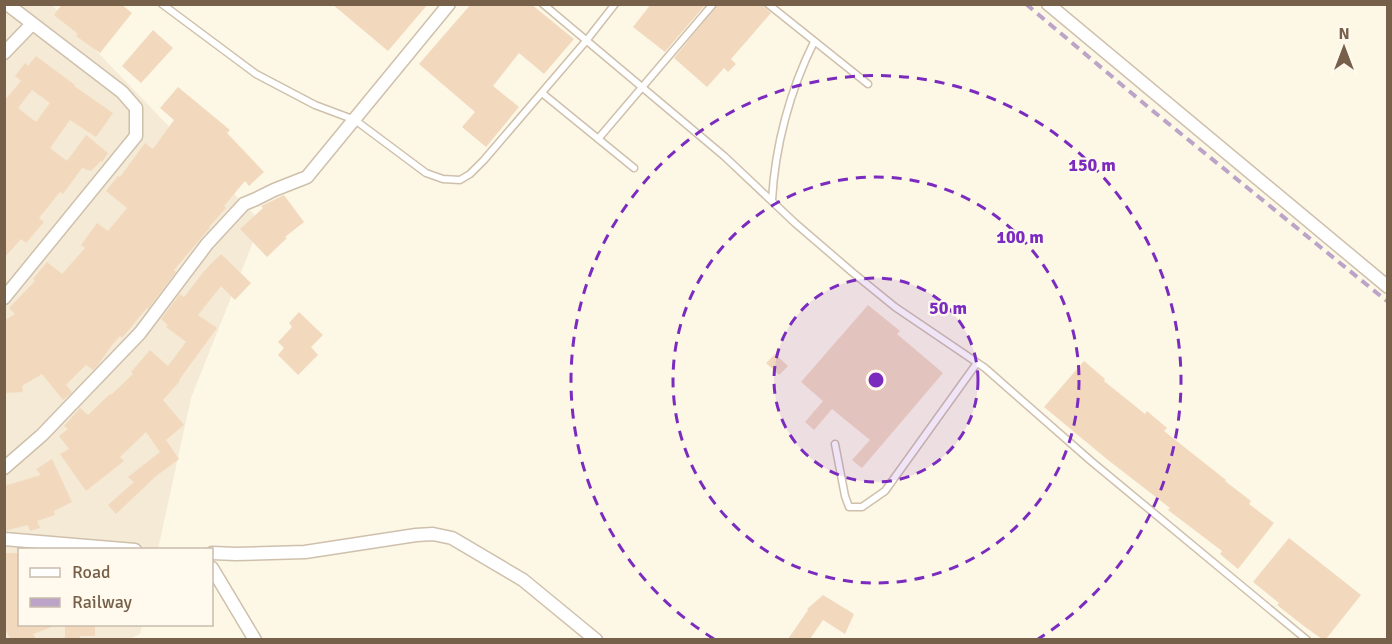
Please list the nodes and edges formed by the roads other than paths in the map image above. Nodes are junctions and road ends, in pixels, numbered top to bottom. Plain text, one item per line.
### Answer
1 (7, 4) edge
2 (162, 4) edge
3 (449, 4) edge
4 (543, 4) edge
5 (615, 4) edge
6 (713, 4) edge
7 (768, 4) edge
8 (1048, 4) edge
9 (32, 24) junction
10 (586, 41) junction
11 (814, 42) junction
12 (4, 53) edge
13 (868, 84) dead end
14 (642, 88) junction
15 (542, 93) junction
16 (355, 120) junction
17 (598, 139) junction
18 (634, 168) dead end
19 (772, 200) junction
20 (1388, 287) edge
21 (4, 298) edge
22 (978, 363) junction
23 (835, 444) dead end
24 (4, 468) edge
25 (4, 540) edge
26 (121, 548) edge
27 (213, 553) edge
28 (213, 570) edge
29 (255, 639) edge
30 (596, 639) edge
31 (1307, 639) edge

1 - 9 street
2 - 16 lane
3 - 16 street
4 - 10 lane
5 - 10 lane
6 - 14 lane
7 - 11 lane
8 - 20 street
9 - 12 street
9 - 21 street
10 - 14 lane
10 - 15 lane
11 - 13 lane
11 - 19 lane
14 - 17 lane
14 - 19 lane
15 - 16 lane
15 - 17 lane
16 - 24 street
17 - 18 lane
19 - 22 lane
22 - 23 lane
22 - 31 lane
25 - 26 street
27 - 30 street
28 - 29 street

